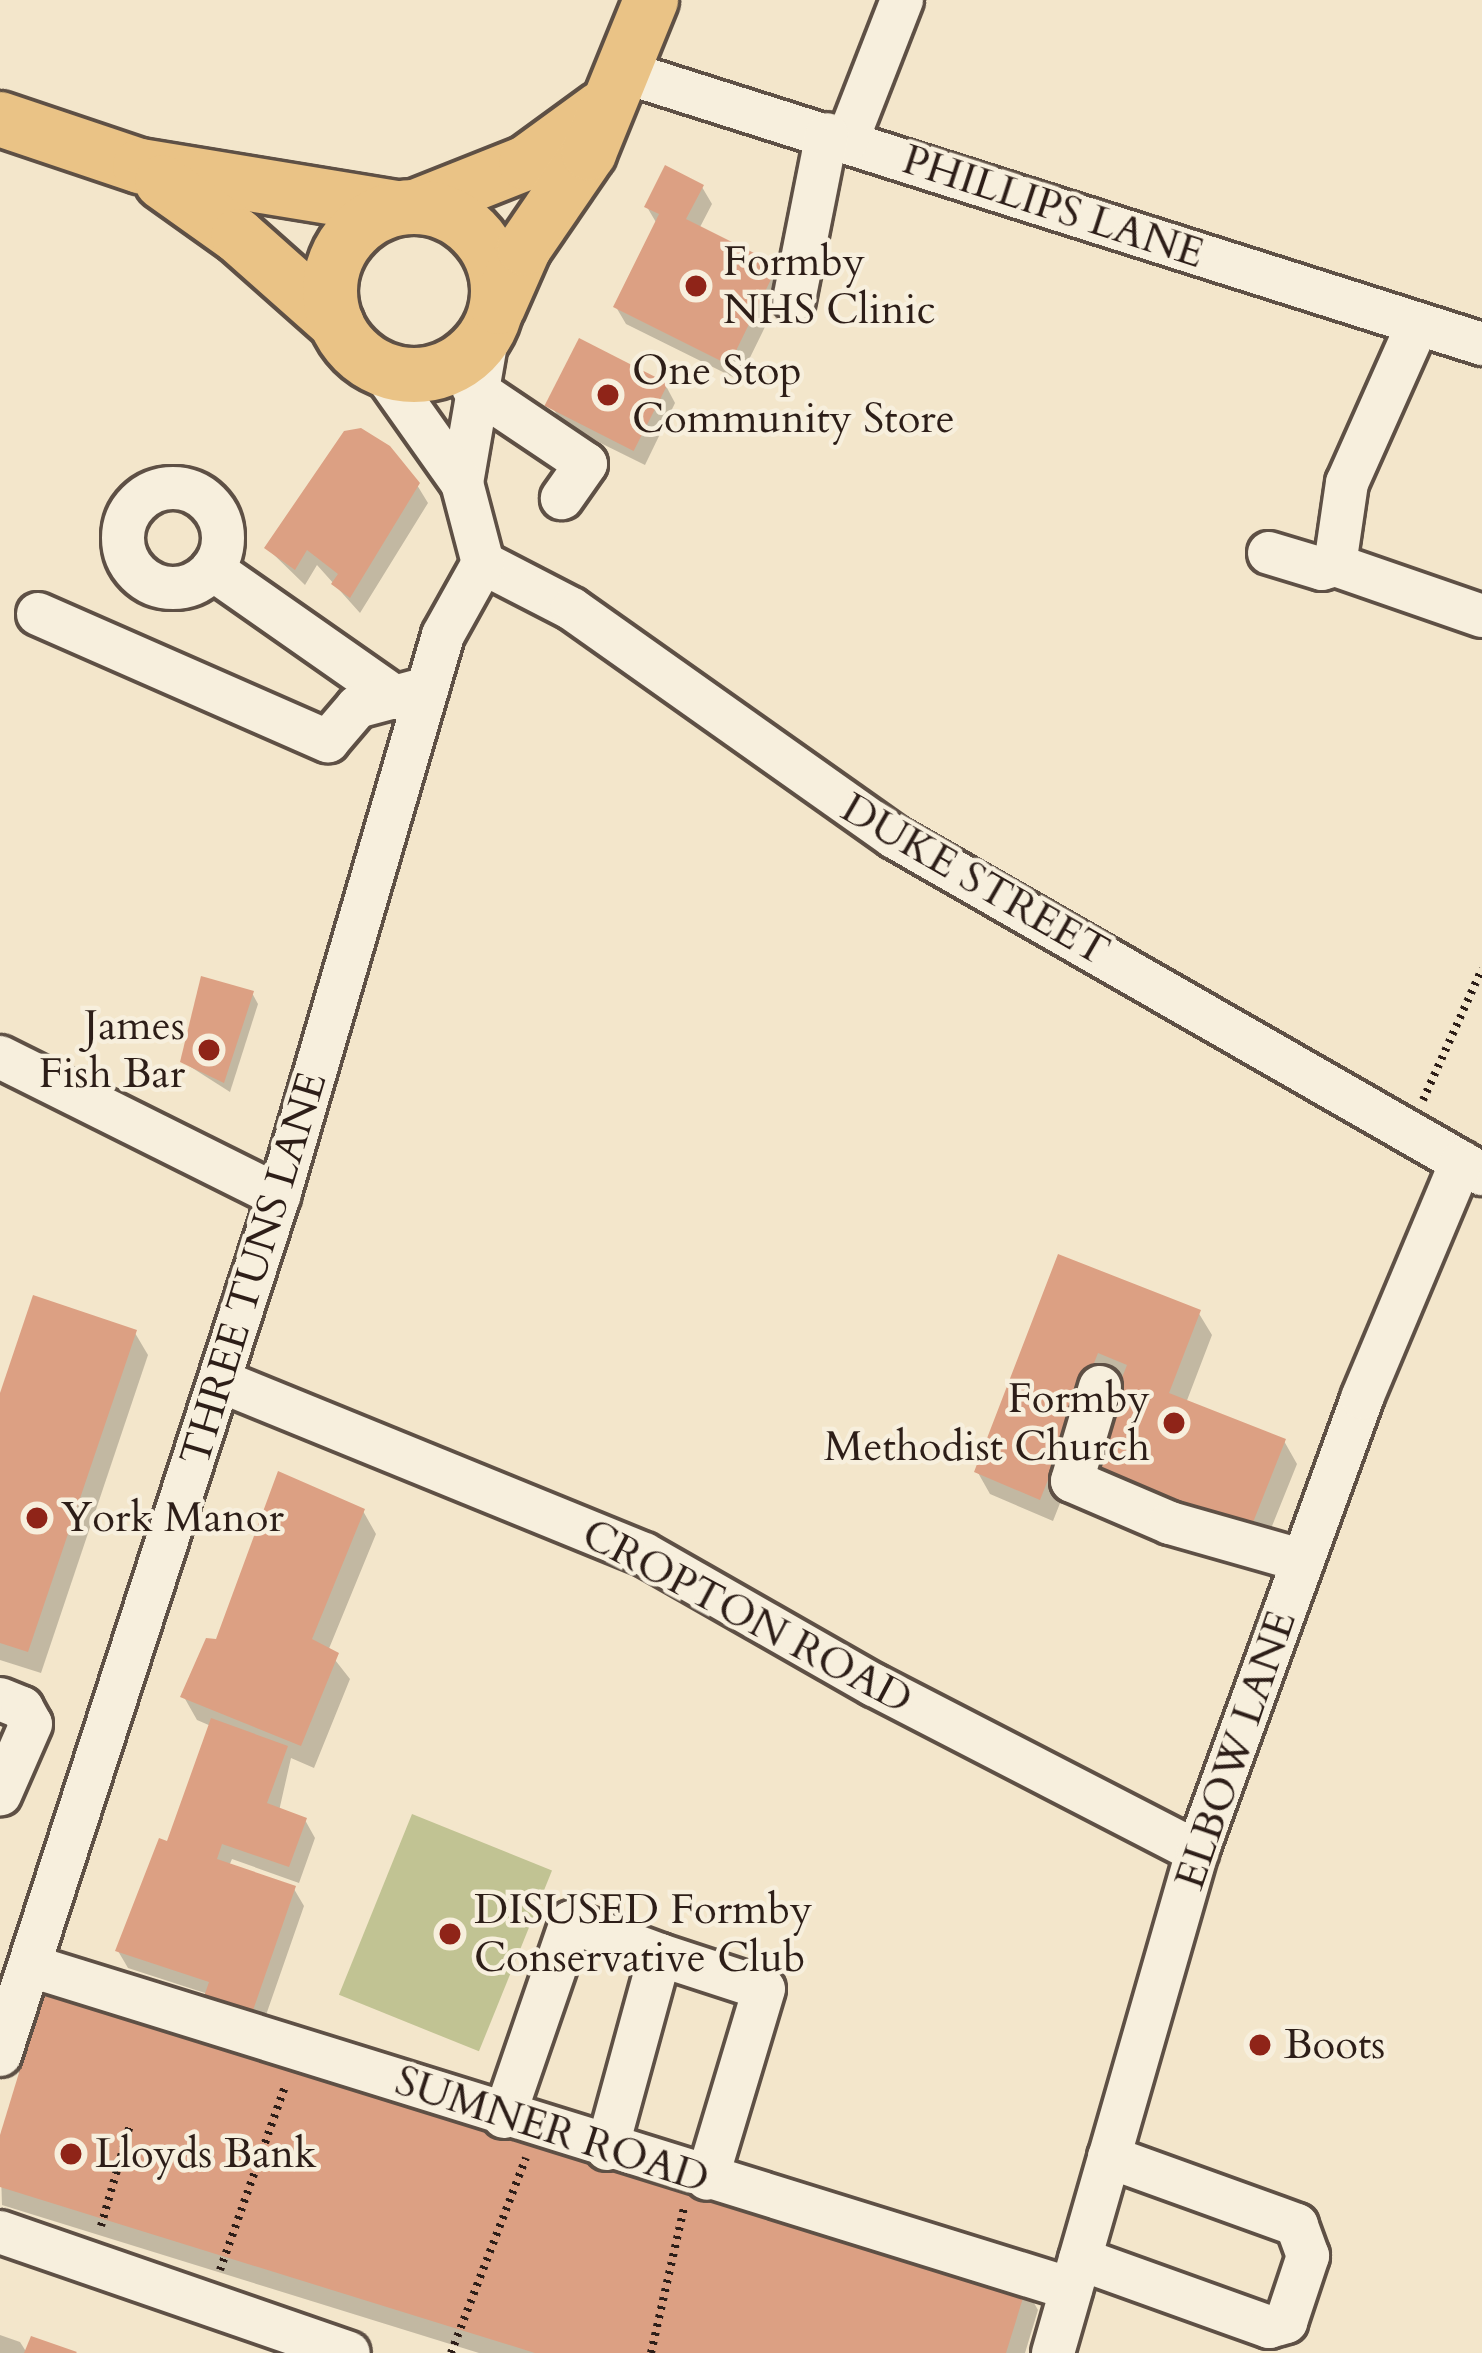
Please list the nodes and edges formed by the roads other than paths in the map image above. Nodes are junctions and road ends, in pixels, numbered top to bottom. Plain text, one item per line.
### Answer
1 (651, 0) edge
2 (902, 0) edge
3 (615, 88) junction
4 (0, 118) edge
5 (837, 137) junction
6 (140, 166) junction
7 (406, 207) junction
8 (794, 300) dead end
9 (492, 321) junction
10 (337, 324) junction
11 (1417, 326) junction
12 (1482, 344) edge
13 (380, 368) junction
14 (473, 388) junction
15 (462, 483) junction
16 (562, 498) dead end
17 (1268, 553) dead end
18 (483, 563) junction
19 (1335, 565) junction
20 (212, 569) dead end
21 (38, 614) dead end
22 (1482, 616) edge
23 (412, 693) junction
24 (0, 1057) edge
25 (1472, 1168) edge
26 (279, 1196) junction
27 (220, 1381) junction
28 (1100, 1387) dead end
29 (1303, 1561) junction
30 (0, 1700) edge
31 (0, 1795) edge
32 (1197, 1852) junction
33 (660, 1955) junction
34 (34, 1966) junction
35 (0, 2055) edge
36 (520, 2122) junction
37 (607, 2149) junction
38 (1109, 2158) junction
39 (699, 2177) junction
40 (0, 2232) edge
41 (1076, 2274) junction
42 (349, 2353) edge
43 (1053, 2353) edge

1 - 3 main road
2 - 5 street
3 - 5 street, PHILLIPS LANE
3 - 7 main road
3 - 9 main road
4 - 6 main road
5 - 8 street
5 - 11 street, PHILLIPS LANE
6 - 7 main road
6 - 10 main road
7 - 9 main road
7 - 10 main road
9 - 13 main road
9 - 14 street
10 - 13 main road
11 - 12 street, PHILLIPS LANE
11 - 19 street
13 - 15 street
14 - 15 street
14 - 16 street
15 - 18 street
17 - 19 street
18 - 23 street, THREE TUNS LANE
18 - 25 street, DUKE STREET
19 - 22 street
20 - 23 street
21 - 23 street
23 - 26 street, THREE TUNS LANE
24 - 26 street
25 - 29 street, ELBOW LANE
26 - 27 street, THREE TUNS LANE
27 - 32 street, CROPTON ROAD
27 - 34 street, THREE TUNS LANE
28 - 29 street
29 - 32 street, ELBOW LANE
30 - 31 street
32 - 38 street, ELBOW LANE
33 - 36 street
33 - 37 street
33 - 39 street
34 - 35 street, THREE TUNS LANE
34 - 36 street, SUMNER ROAD
36 - 37 street, SUMNER ROAD
37 - 39 street, SUMNER ROAD
38 - 41 street, ELBOW LANE
38 - 41 street, SUMNER ROAD
39 - 41 street, SUMNER ROAD
40 - 42 street
41 - 43 street, ELBOW LANE

